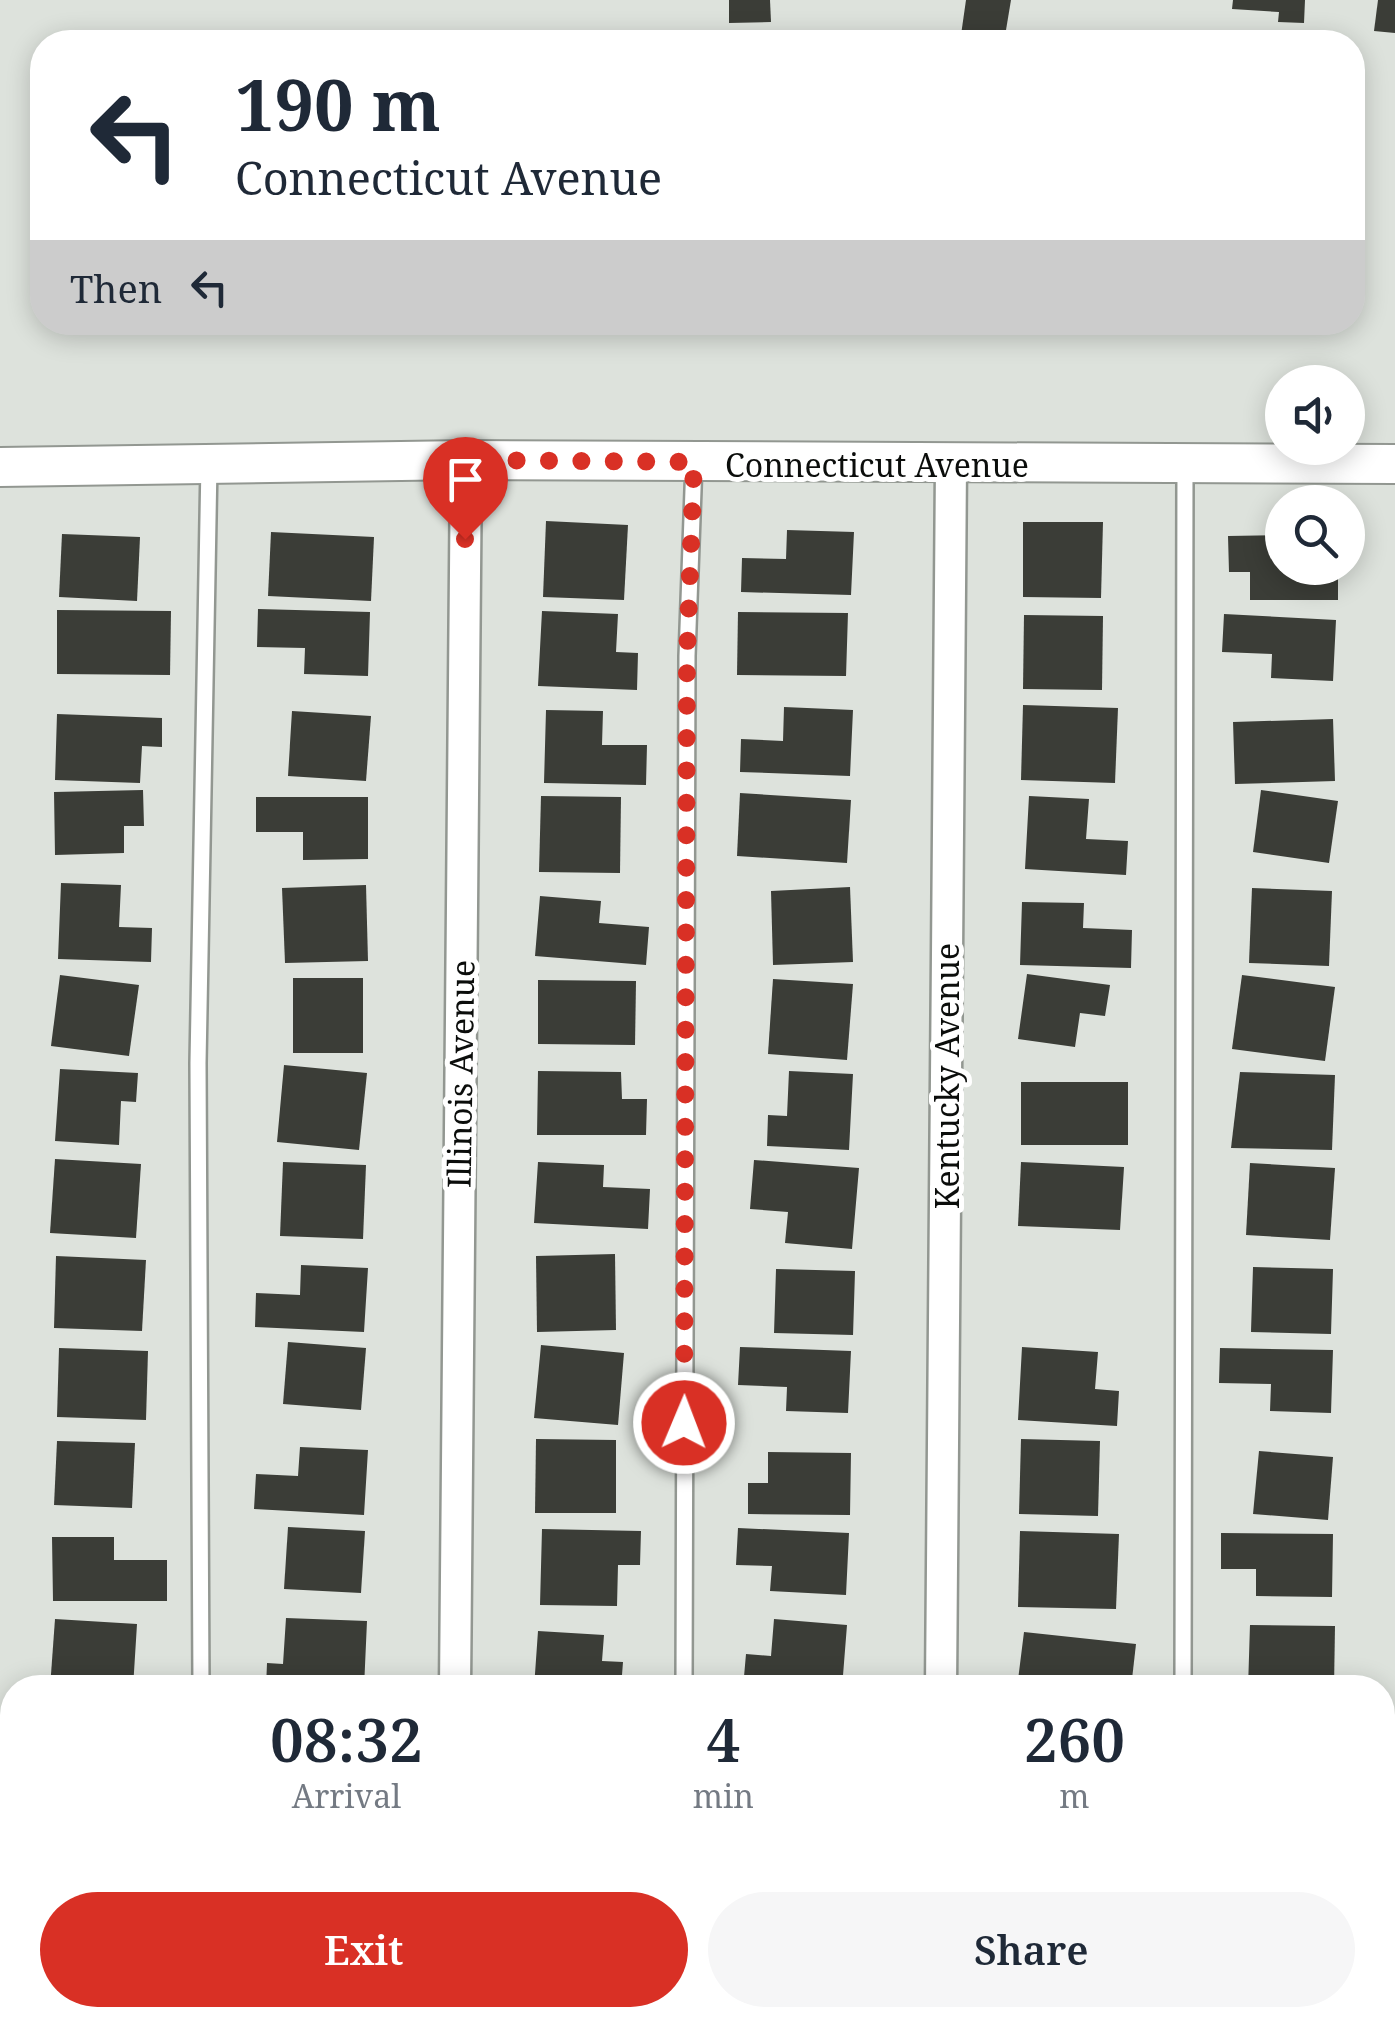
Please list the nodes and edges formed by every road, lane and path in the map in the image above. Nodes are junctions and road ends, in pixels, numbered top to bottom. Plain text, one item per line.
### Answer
1 (466, 460) junction
2 (694, 462) junction
3 (209, 464) junction
4 (1395, 464) edge
5 (1185, 465) junction
6 (952, 466) junction
7 (0, 467) edge
8 (200, 1675) edge
9 (455, 1675) edge
10 (684, 1675) edge
11 (941, 1675) edge
12 (1183, 1675) edge

1 - 2 street, Connecticut Avenue
1 - 3 street, Connecticut Avenue
1 - 9 street, Illinois Avenue
2 - 6 street, Connecticut Avenue
2 - 10 lane
3 - 7 street, Connecticut Avenue
3 - 8 lane
4 - 5 street, Connecticut Avenue
5 - 6 street, Connecticut Avenue
5 - 12 lane
6 - 11 street, Kentucky Avenue

